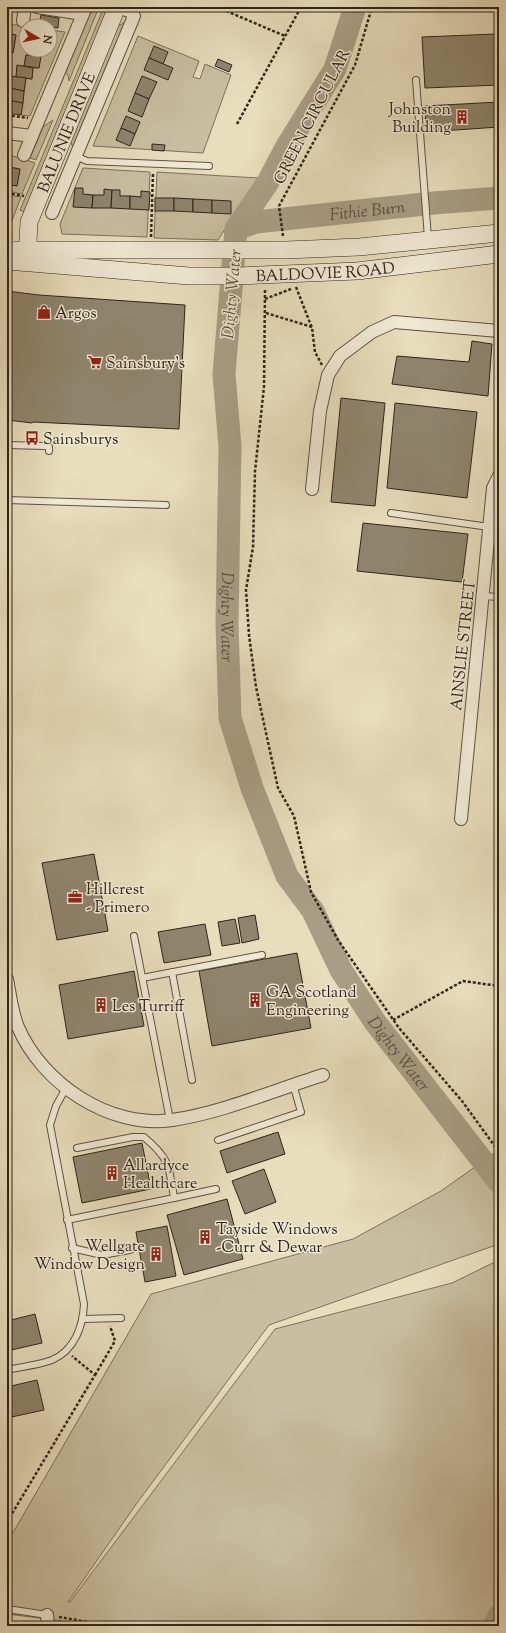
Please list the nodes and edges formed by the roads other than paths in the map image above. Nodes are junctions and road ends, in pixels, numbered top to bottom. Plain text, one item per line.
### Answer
1 (25, 7) edge
2 (36, 7) edge
3 (117, 8) edge
4 (84, 10) edge
5 (136, 12) edge
6 (23, 18) edge
7 (416, 80) dead end
8 (7, 132) edge
9 (32, 136) junction
10 (58, 150) junction
11 (24, 155) dead end
12 (75, 156) junction
13 (209, 166) dead end
14 (52, 213) dead end
15 (499, 233) edge
16 (428, 241) junction
17 (7, 250) edge
18 (499, 254) edge
19 (27, 255) junction
20 (7, 260) edge
21 (499, 331) edge
22 (7, 445) edge
23 (49, 451) dead end
24 (499, 476) edge
25 (312, 488) dead end
26 (7, 500) edge
27 (166, 505) dead end
28 (391, 513) dead end
29 (489, 527) junction
30 (482, 596) junction
31 (499, 597) edge
32 (461, 819) dead end
33 (134, 936) dead end
34 (262, 955) dead end
35 (172, 972) junction
36 (142, 978) junction
37 (7, 979) edge
38 (12, 1027) edge
39 (323, 1075) dead end
40 (192, 1080) dead end
41 (293, 1084) junction
42 (66, 1088) junction
43 (170, 1120) junction
44 (218, 1140) dead end
45 (77, 1148) dead end
46 (216, 1189) dead end
47 (174, 1198) junction
48 (67, 1220) junction
49 (72, 1248) junction
50 (130, 1250) dead end
51 (121, 1318) dead end
52 (83, 1319) junction
53 (7, 1370) edge
54 (7, 1609) edge
55 (47, 1621) edge

1 - 6 street
2 - 4 street, BALUNIE DRIVE
3 - 5 lane
3 - 10 main road, BALUNIE DRIVE
4 - 9 street, BALUNIE DRIVE
5 - 12 street
7 - 16 lane
8 - 9 street, BALUNIE DRIVE
9 - 11 street, BALUNIE DRIVE
10 - 12 street
10 - 19 main road, BALUNIE DRIVE
12 - 13 lane
12 - 14 street
15 - 16 main road, BALDOVIE ROAD
16 - 19 main road, BALDOVIE ROAD
17 - 19 main road, BALDOVIE ROAD
18 - 19 main road, BALDOVIE ROAD
19 - 20 main road, BALDOVIE ROAD
21 - 25 street
22 - 23 lane
24 - 29 street, AINSLIE STREET
26 - 27 lane
28 - 29 lane
29 - 30 street, AINSLIE STREET
30 - 31 lane
30 - 32 street, AINSLIE STREET
33 - 36 lane
34 - 35 lane
35 - 36 lane
35 - 40 lane
36 - 43 lane
37 - 38 street
38 - 42 street
39 - 41 street
41 - 43 street
41 - 44 lane
42 - 43 street
42 - 48 lane
45 - 47 lane
46 - 47 lane
47 - 48 lane
48 - 49 lane
49 - 50 lane
49 - 52 lane
51 - 52 lane
52 - 53 lane
54 - 55 lane

